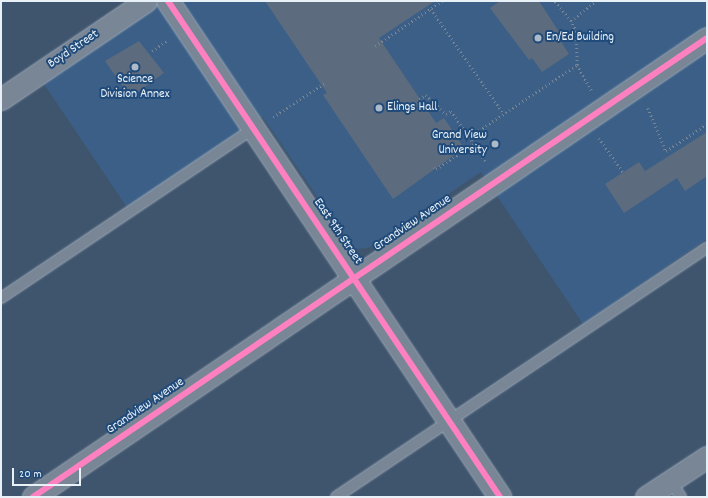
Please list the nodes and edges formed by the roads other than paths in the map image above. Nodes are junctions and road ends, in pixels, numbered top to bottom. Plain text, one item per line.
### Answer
1 (146, 1) edge
2 (168, 1) edge
3 (707, 38) edge
4 (1, 99) edge
5 (254, 129) junction
6 (707, 248) edge
7 (355, 277) junction
8 (1, 298) edge
9 (448, 420) junction
10 (707, 456) edge
11 (676, 489) edge
12 (33, 497) edge
13 (336, 497) edge
14 (500, 497) edge
15 (646, 497) edge

1 - 4 street, Boyd Street
2 - 5 street, East 9th Street
3 - 7 street, Grandview Avenue
5 - 7 street, East 9th Street
5 - 8 lane
6 - 9 lane
7 - 9 street, East 9th Street
7 - 12 street, Grandview Avenue
9 - 13 lane
9 - 14 street, East 9th Street
10 - 11 street
11 - 15 street

